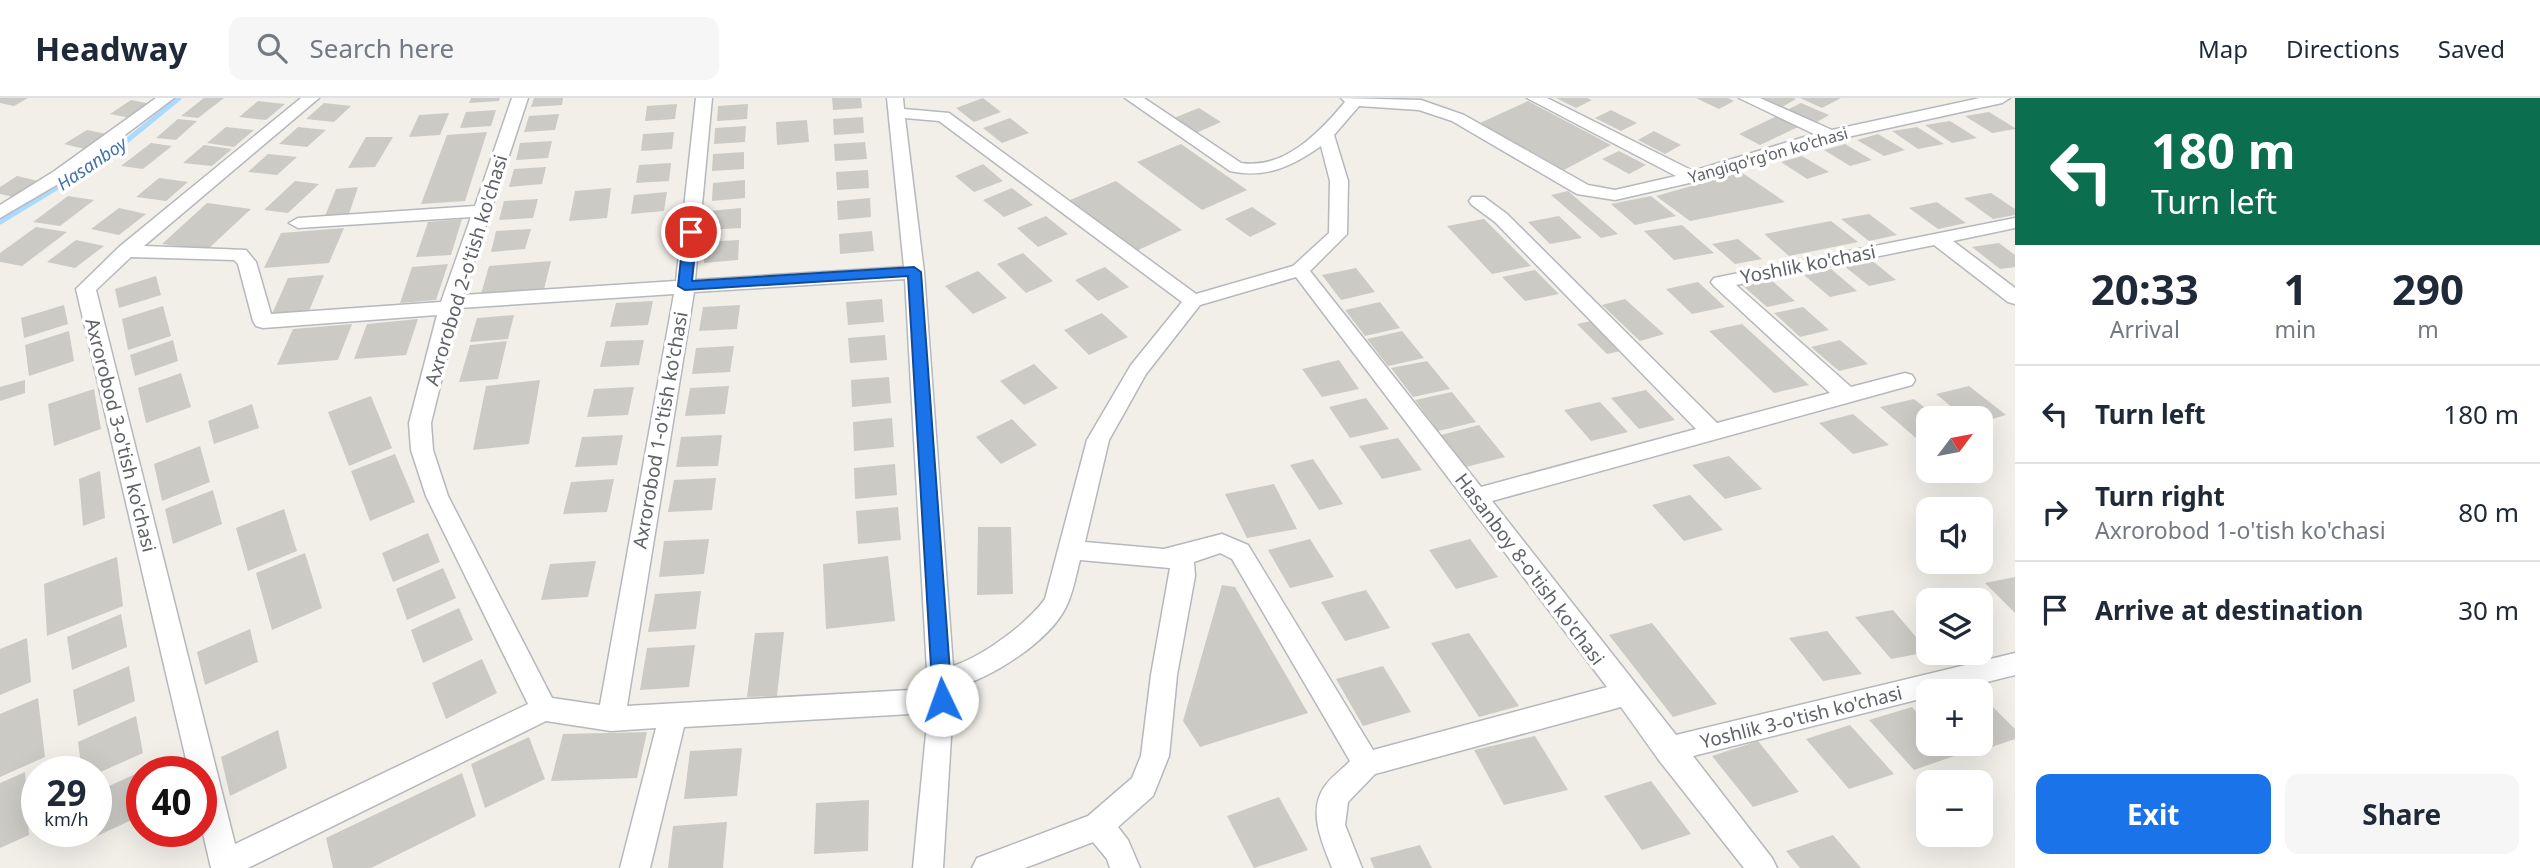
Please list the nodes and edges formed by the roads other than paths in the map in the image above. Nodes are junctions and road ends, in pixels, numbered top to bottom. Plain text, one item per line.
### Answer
1 (166, 98) edge
2 (311, 98) edge
3 (520, 98) edge
4 (704, 98) edge
5 (1133, 98) edge
6 (1535, 98) edge
7 (1748, 98) edge
8 (2002, 98) edge
9 (1354, 99) edge
10 (1964, 101) edge
11 (896, 106) edge
12 (1326, 134) junction
13 (1830, 136) junction
14 (1692, 177) junction
15 (1478, 201) dead end
16 (482, 211) junction
17 (0, 213) edge
18 (298, 223) dead end
19 (2015, 223) edge
20 (1937, 238) junction
21 (126, 251) junction
22 (1300, 270) junction
23 (914, 272) junction
24 (685, 286) junction
25 (2015, 298) edge
26 (1192, 301) junction
27 (450, 305) junction
28 (1905, 380) dead end
29 (1847, 396) junction
30 (1713, 433) junction
31 (1475, 498) junction
32 (1071, 550) junction
33 (1182, 556) junction
34 (2015, 664) edge
35 (942, 690) junction
36 (1625, 694) junction
37 (544, 709) junction
38 (673, 715) junction
39 (611, 719) junction
40 (1668, 750) junction
41 (1367, 764) junction
42 (1098, 826) junction
43 (225, 866) edge
44 (635, 868) edge
45 (928, 868) edge
46 (987, 868) edge
47 (1125, 868) edge
48 (1348, 868) edge
49 (1762, 868) edge

1 - 17 street
2 - 21 street, Axrorobod 3-o'tish ko'chasi
3 - 16 street, Axrorobod 2-o'tish ko'chasi
4 - 24 street, Axrorobod 1-o'tish ko'chasi
5 - 12 street
6 - 14 street
7 - 13 street
8 - 10 street, Yangiqo'rg'on ko'chasi
9 - 12 street
9 - 14 street, Yangiqo'rg'on ko'chasi
10 - 13 street, Yangiqo'rg'on ko'chasi
11 - 23 street
11 - 26 street
12 - 22 street
13 - 14 street, Yangiqo'rg'on ko'chasi
15 - 30 street
16 - 18 street
16 - 27 street, Axrorobod 2-o'tish ko'chasi
19 - 20 street, Yoshlik ko'chasi
20 - 25 street
20 - 29 street, Yoshlik ko'chasi
21 - 27 street
21 - 43 street, Axrorobod 3-o'tish ko'chasi
22 - 26 street
22 - 31 street, Hasanboy 8-o'tish ko'chasi
23 - 24 street
23 - 35 street
24 - 27 street
24 - 39 street, Axrorobod 1-o'tish ko'chasi
26 - 32 street
27 - 37 street, Axrorobod 2-o'tish ko'chasi
28 - 29 street
29 - 30 street
30 - 31 street
31 - 36 street, Hasanboy 8-o'tish ko'chasi
32 - 33 street
32 - 35 street
33 - 41 street
33 - 42 street
34 - 40 street, Yoshlik 3-o'tish ko'chasi
35 - 38 street
35 - 45 street
36 - 40 street, Hasanboy 8-o'tish ko'chasi
36 - 41 street
37 - 39 street
37 - 43 street
38 - 39 street
38 - 44 street
40 - 49 street, Hasanboy 8-o'tish ko'chasi
41 - 48 street
42 - 46 street
42 - 47 street

